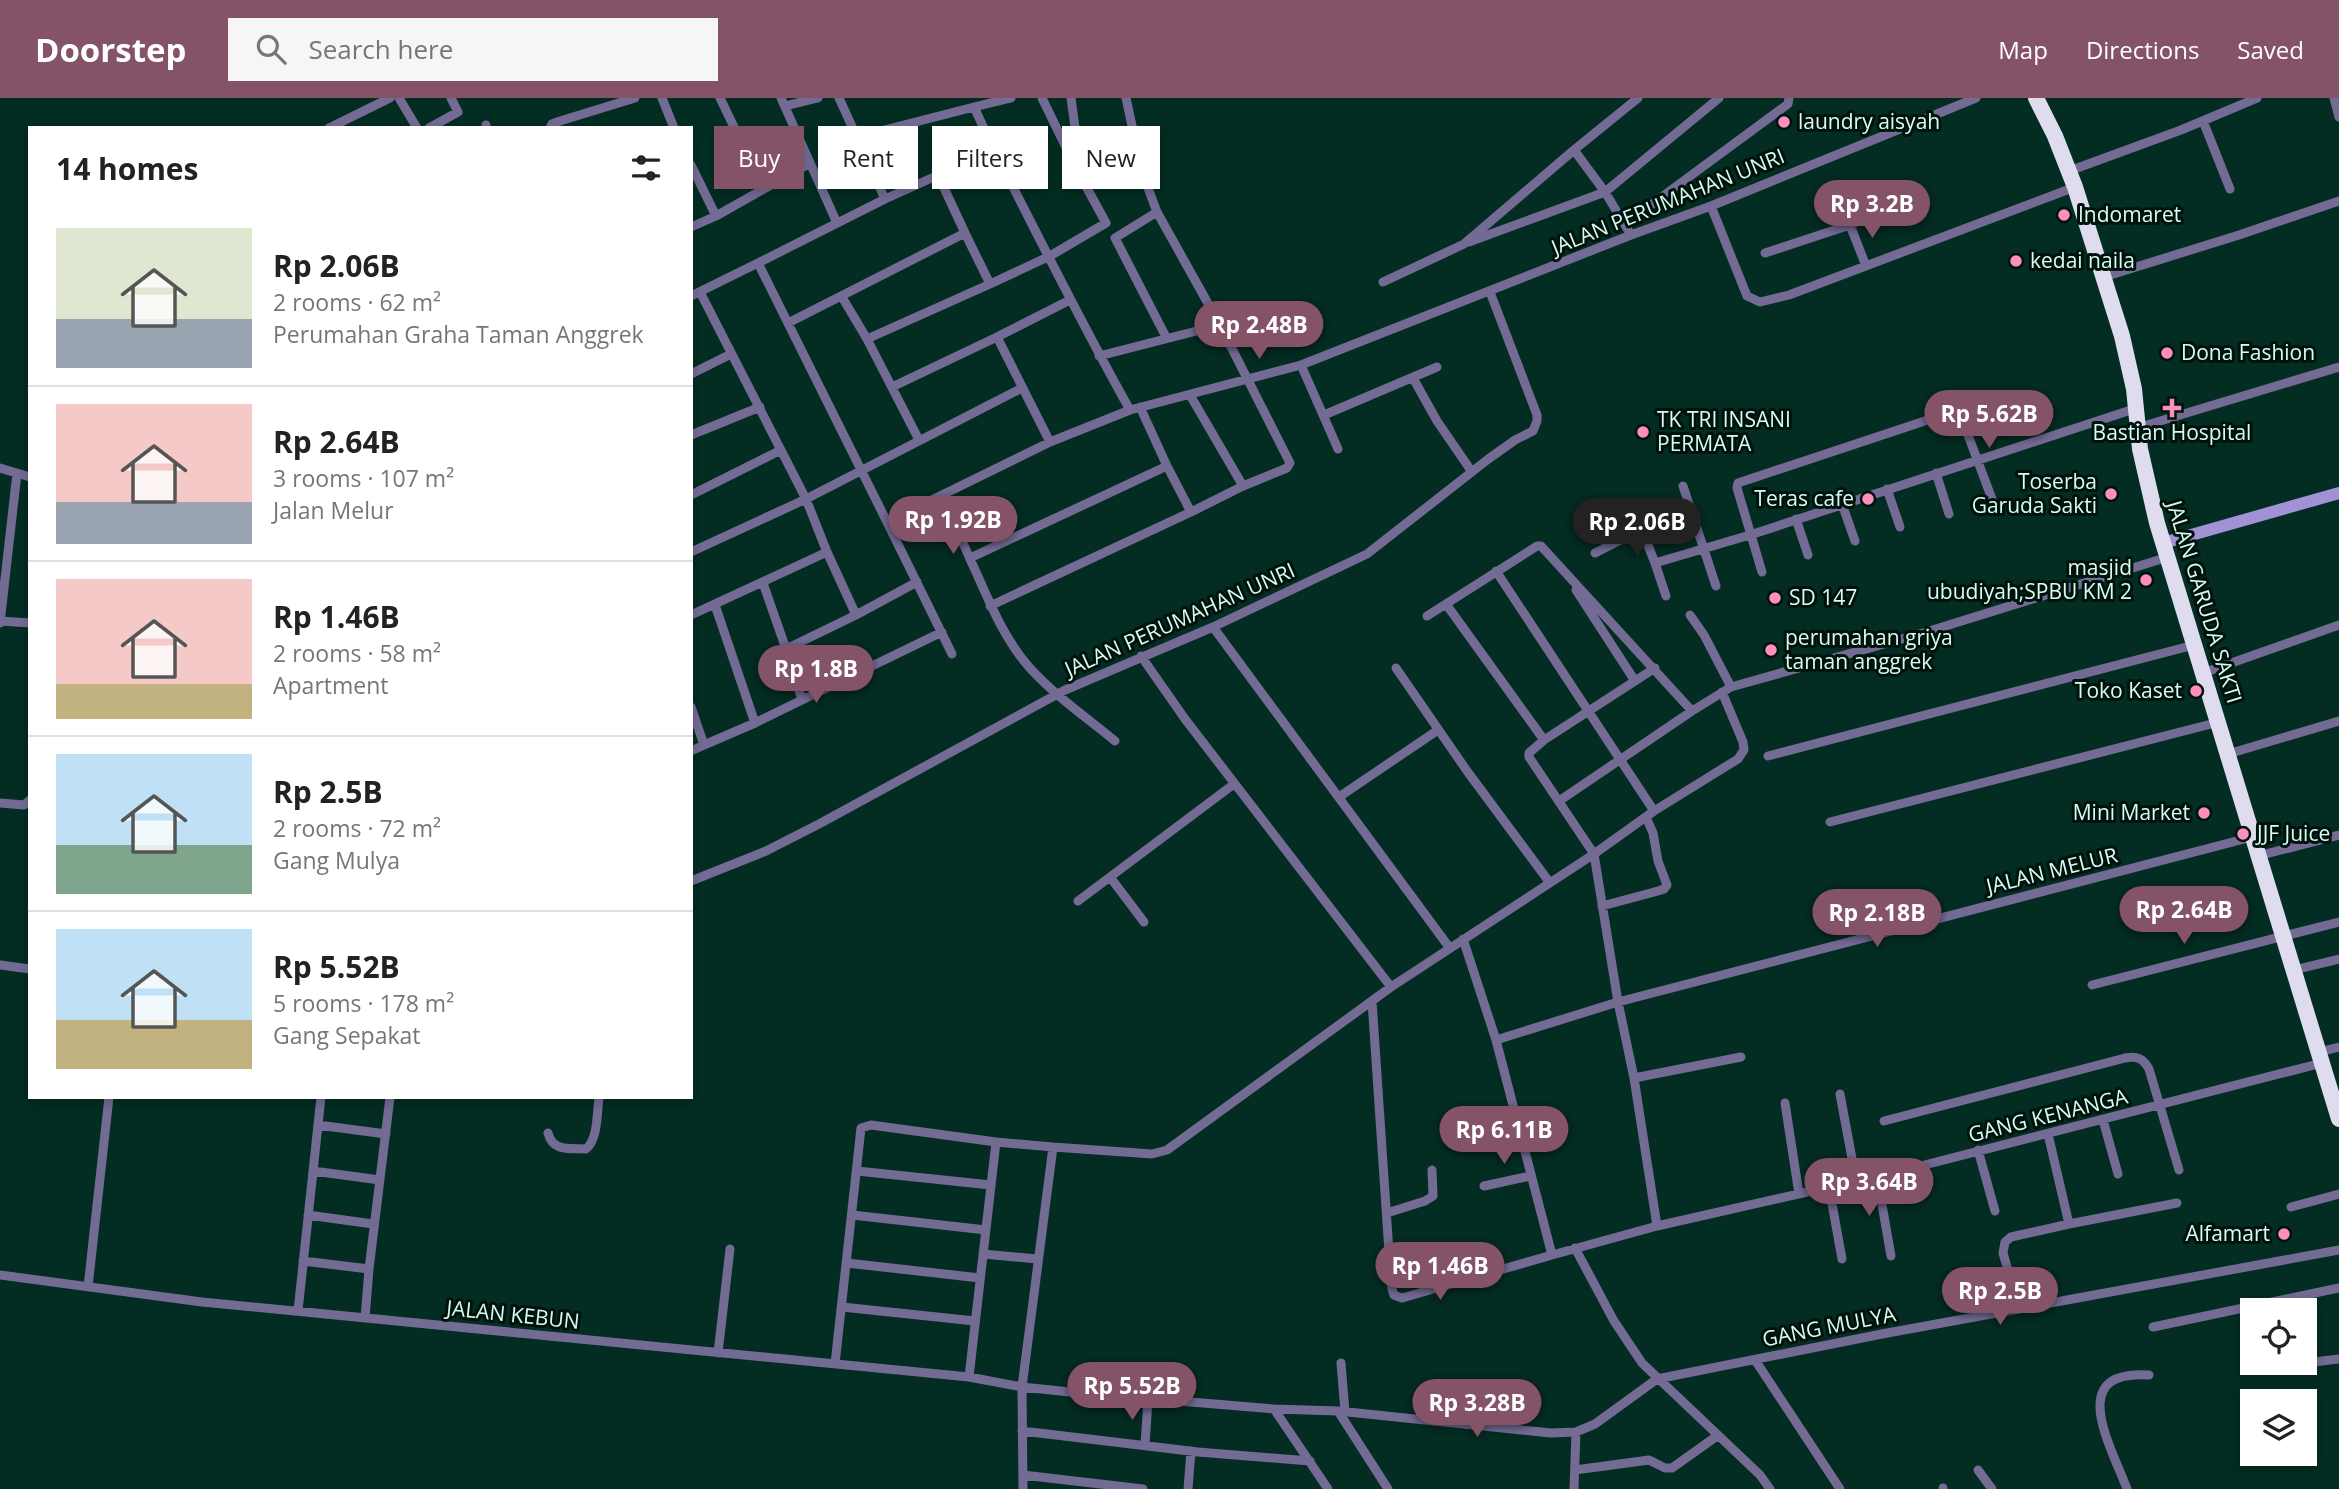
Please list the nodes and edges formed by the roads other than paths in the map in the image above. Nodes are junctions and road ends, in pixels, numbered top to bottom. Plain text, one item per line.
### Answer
1 (390, 98) edge
2 (399, 98) edge
3 (451, 98) edge
4 (635, 98) edge
5 (662, 98) edge
6 (720, 98) edge
7 (818, 98) edge
8 (839, 98) edge
9 (1011, 98) edge
10 (1042, 98) edge
11 (1070, 98) edge
12 (1126, 98) edge
13 (1638, 98) edge
14 (1719, 98) edge
15 (1789, 98) edge
16 (1976, 98) edge
17 (2036, 98) edge
18 (2257, 98) edge
19 (2334, 98) edge
20 (783, 102) edge
21 (975, 107) junction
22 (2339, 117) edge
23 (2203, 121) junction
24 (333, 126) edge
25 (416, 126) edge
26 (433, 126) edge
27 (552, 126) edge
28 (673, 126) edge
29 (734, 126) edge
30 (852, 126) edge
31 (900, 126) edge
32 (983, 126) edge
33 (1074, 126) edge
34 (1062, 138) edge
35 (1574, 150) junction
36 (810, 163) junction
37 (804, 166) edge
38 (693, 169) edge
39 (2068, 171) junction
40 (932, 178) edge
41 (2075, 187) junction
42 (764, 189) edge
43 (880, 189) edge
44 (945, 189) edge
45 (1014, 189) edge
46 (1087, 189) edge
47 (2230, 189) dead end
48 (1605, 192) junction
49 (885, 199) junction
50 (2339, 201) edge
51 (1712, 206) junction
52 (1891, 207) dead end
53 (1157, 212) junction
54 (716, 216) junction
55 (837, 223) junction
56 (1106, 223) junction
57 (1625, 224) junction
58 (1850, 225) junction
59 (693, 226) edge
60 (965, 233) junction
61 (1631, 235) junction
62 (1115, 238) junction
63 (1464, 244) junction
64 (1765, 253) dead end
65 (1049, 256) junction
66 (758, 263) junction
67 (1866, 266) junction
68 (2104, 276) junction
69 (1383, 282) dead end
70 (990, 284) junction
71 (1490, 292) junction
72 (696, 294) edge
73 (842, 297) junction
74 (1070, 300) junction
75 (788, 323) junction
76 (1220, 325) junction
77 (997, 337) junction
78 (1166, 337) junction
79 (867, 339) junction
80 (731, 354) junction
81 (1099, 356) junction
82 (1301, 365) junction
83 (1437, 367) dead end
84 (2339, 368) edge
85 (693, 373) edge
86 (1413, 379) junction
87 (1247, 380) junction
88 (892, 387) junction
89 (1022, 388) junction
90 (1191, 395) junction
91 (1985, 401) dead end
92 (760, 407) junction
93 (1140, 407) junction
94 (2137, 408) junction
95 (1130, 410) junction
96 (1959, 411) junction
97 (1324, 415) junction
98 (2137, 428) junction
99 (693, 434) edge
100 (919, 440) junction
101 (1050, 442) junction
102 (1338, 449) dead end
103 (781, 450) junction
104 (1976, 460) junction
105 (1167, 466) junction
106 (0, 468) edge
107 (862, 470) junction
108 (1472, 472) junction
109 (17, 473) junction
110 (1936, 473) junction
111 (28, 476) edge
112 (1243, 486) junction
113 (1683, 486) dead end
114 (1887, 489) junction
115 (2339, 493) edge
116 (693, 494) edge
117 (940, 496) junction
118 (806, 499) junction
119 (1992, 499) dead end
120 (1842, 504) junction
121 (1634, 510) dead end
122 (1191, 512) junction
123 (1949, 514) dead end
124 (1796, 519) junction
125 (887, 522) junction
126 (1900, 527) dead end
127 (1642, 529) junction
128 (5, 532) edge
129 (1750, 535) junction
130 (1855, 541) dead end
131 (1704, 549) junction
132 (2165, 550) junction
133 (693, 551) edge
134 (827, 552) junction
135 (1595, 553) dead end
136 (1808, 555) dead end
137 (970, 558) junction
138 (1655, 563) junction
139 (1496, 571) junction
140 (1762, 572) dead end
141 (1566, 573) junction
142 (2, 580) edge
143 (917, 582) junction
144 (763, 583) junction
145 (1716, 586) dead end
146 (1666, 596) dead end
147 (1446, 604) junction
148 (715, 606) junction
149 (990, 606) junction
150 (693, 614) edge
151 (856, 615) junction
152 (1690, 615) dead end
153 (1427, 616) dead end
154 (0, 622) edge
155 (28, 623) edge
156 (2339, 625) edge
157 (1213, 627) junction
158 (942, 632) junction
159 (2194, 645) junction
160 (786, 649) junction
161 (952, 654) dead end
162 (1141, 656) junction
163 (1396, 668) dead end
164 (1655, 668) junction
165 (2203, 673) junction
166 (1635, 681) junction
167 (1727, 690) junction
168 (1056, 694) junction
169 (802, 700) junction
170 (1692, 711) junction
171 (1588, 712) junction
172 (693, 713) edge
173 (2339, 721) edge
174 (2219, 722) junction
175 (755, 723) junction
176 (1438, 730) junction
177 (1544, 740) junction
178 (1115, 741) dead end
179 (704, 745) junction
180 (693, 750) edge
181 (2228, 754) junction
182 (1768, 756) dead end
183 (1620, 758) junction
184 (1234, 784) junction
185 (1339, 796) junction
186 (1559, 801) junction
187 (28, 802) edge
188 (0, 803) edge
189 (1650, 814) junction
190 (1830, 822) dead end
191 (2339, 835) edge
192 (2252, 837) junction
193 (1594, 854) junction
194 (2258, 856) junction
195 (1110, 877) junction
196 (693, 880) edge
197 (1550, 883) junction
198 (1078, 901) dead end
199 (1602, 906) junction
200 (1144, 922) dead end
201 (2339, 922) edge
202 (2284, 936) junction
203 (1463, 939) junction
204 (1449, 947) junction
205 (2339, 959) edge
206 (0, 965) edge
207 (28, 969) edge
208 (2294, 970) junction
209 (2092, 985) dead end
210 (1391, 987) junction
211 (1372, 1001) junction
212 (1618, 1002) junction
213 (1496, 1040) junction
214 (2339, 1047) edge
215 (1741, 1057) dead end
216 (2321, 1057) junction
217 (1634, 1078) junction
218 (1840, 1094) dead end
219 (109, 1099) edge
220 (321, 1099) edge
221 (390, 1099) edge
222 (599, 1099) edge
223 (1785, 1103) dead end
224 (2161, 1106) junction
225 (2339, 1119) edge
226 (2103, 1120) junction
227 (1884, 1121) dead end
228 (318, 1125) junction
229 (548, 1133) dead end
230 (386, 1134) junction
231 (2048, 1134) junction
232 (996, 1142) junction
233 (1053, 1146) junction
234 (1978, 1150) junction
235 (1432, 1170) dead end
236 (2179, 1170) dead end
237 (313, 1171) junction
238 (857, 1171) junction
239 (2118, 1174) dead end
240 (1530, 1176) junction
241 (1877, 1176) junction
242 (380, 1180) junction
243 (1856, 1180) junction
244 (991, 1185) junction
245 (1483, 1186) dead end
246 (1829, 1187) junction
247 (1799, 1194) junction
248 (2339, 1194) edge
249 (2177, 1203) dead end
250 (2291, 1206) dead end
251 (1995, 1210) dead end
252 (1387, 1213) junction
253 (308, 1215) junction
254 (852, 1215) junction
255 (373, 1224) junction
256 (2069, 1224) junction
257 (1657, 1226) junction
258 (986, 1230) junction
259 (1575, 1248) junction
260 (730, 1249) dead end
261 (2339, 1250) edge
262 (983, 1254) junction
263 (1552, 1255) junction
264 (1891, 1256) dead end
265 (1038, 1259) junction
266 (1843, 1259) dead end
267 (303, 1261) junction
268 (847, 1263) junction
269 (369, 1269) junction
270 (0, 1275) edge
271 (980, 1278) junction
272 (88, 1287) junction
273 (2339, 1288) edge
274 (842, 1307) junction
275 (2019, 1308) junction
276 (298, 1311) junction
277 (365, 1318) junction
278 (975, 1321) junction
279 (2153, 1327) dead end
280 (718, 1353) junction
281 (2339, 1359) edge
282 (1755, 1360) junction
283 (2317, 1361) edge
284 (1341, 1363) dead end
285 (835, 1364) junction
286 (2149, 1375) dead end
287 (969, 1377) junction
288 (1657, 1380) junction
289 (1023, 1387) junction
290 (1148, 1400) junction
291 (1273, 1409) junction
292 (1341, 1411) junction
293 (1022, 1431) junction
294 (1576, 1432) junction
295 (1717, 1436) junction
296 (1145, 1445) junction
297 (1191, 1451) junction
298 (1310, 1461) junction
299 (1575, 1470) junction
300 (1978, 1470) dead end
301 (1023, 1475) junction
302 (1023, 1489) edge
303 (1143, 1489) edge
304 (1188, 1489) edge
305 (1328, 1489) edge
306 (1388, 1489) edge
307 (1574, 1489) edge
308 (1769, 1489) edge
309 (1840, 1489) edge
310 (1992, 1489) edge
311 (2127, 1489) edge

1 - 24 street
2 - 25 street
3 - 26 street
4 - 27 street
5 - 28 street
6 - 29 street
7 - 20 street
8 - 30 street
9 - 21 street
10 - 34 street
11 - 33 street
12 - 53 street
13 - 35 street
14 - 48 street
15 - 57 street
16 - 51 street, JALAN PERUMAHAN UNRI
17 - 39 highway, JALAN GARUDA SAKTI
18 - 23 street
19 - 22 street
20 - 36 street
21 - 31 street
21 - 32 street
23 - 39 street
23 - 47 street
35 - 48 street
35 - 63 street
36 - 37 street
36 - 55 street
38 - 54 street
39 - 41 highway, JALAN GARUDA SAKTI
40 - 49 street
41 - 67 street
41 - 68 highway, JALAN GARUDA SAKTI
42 - 54 street
43 - 49 street
44 - 60 street
45 - 65 street
46 - 56 street
48 - 57 street
48 - 63 street
49 - 55 street
50 - 68 street
51 - 61 street, JALAN PERUMAHAN UNRI
51 - 67 street
52 - 58 street
53 - 62 street
53 - 76 street
54 - 59 street
55 - 66 street
56 - 62 street
56 - 65 street
57 - 61 street
58 - 64 street
58 - 67 street
60 - 70 street
60 - 73 street
61 - 71 street, JALAN PERUMAHAN UNRI
62 - 78 street
63 - 69 street
65 - 70 street
65 - 74 street
66 - 72 street
66 - 75 street
68 - 94 highway, JALAN GARUDA SAKTI
70 - 79 street
71 - 82 street, JALAN PERUMAHAN UNRI
71 - 108 street, JALAN PERUMAHAN UNRI
72 - 80 street
73 - 75 street
73 - 79 street
74 - 77 street
74 - 81 street
75 - 107 street
76 - 78 street
76 - 87 street
77 - 88 street
77 - 89 street
78 - 81 street
79 - 88 street
80 - 85 street
80 - 92 street
81 - 95 street
82 - 87 street, JALAN PERUMAHAN UNRI
82 - 97 street
83 - 86 street
84 - 98 street
86 - 97 street
86 - 108 street
87 - 90 street, JALAN PERUMAHAN UNRI
87 - 112 street
88 - 100 street
89 - 100 street
89 - 101 street
90 - 93 street, JALAN PERUMAHAN UNRI
90 - 112 street
91 - 96 street
92 - 99 street
92 - 103 street
93 - 95 street, JALAN PERUMAHAN UNRI
93 - 105 street
94 - 98 highway, JALAN GARUDA SAKTI
94 - 104 street
95 - 101 street, JALAN PERUMAHAN UNRI
96 - 104 street
96 - 129 street
97 - 102 street
98 - 132 highway, JALAN GARUDA SAKTI
100 - 107 street
101 - 117 street, JALAN PERUMAHAN UNRI
103 - 116 street
103 - 118 street
104 - 110 street
104 - 119 street
105 - 122 street
105 - 137 street
106 - 109 street
107 - 118 street
107 - 125 street
108 - 157 street, JALAN PERUMAHAN UNRI
109 - 111 street
109 - 128 street
110 - 114 street
110 - 123 street
112 - 122 street
113 - 131 street
114 - 120 street
114 - 126 street
115 - 132 street
117 - 125 street, JALAN PERUMAHAN UNRI
117 - 137 street
118 - 133 street
118 - 134 street
120 - 124 street
120 - 130 street
121 - 127 street
122 - 149 street
124 - 129 street
124 - 136 street
125 - 143 street
127 - 135 street
127 - 138 street
128 - 142 street
129 - 131 street
129 - 140 street
131 - 138 street
131 - 145 street
132 - 159 highway, JALAN GARUDA SAKTI
132 - 167 street
134 - 144 street
134 - 151 street
137 - 149 street
138 - 146 street
139 - 141 street
139 - 147 street
139 - 171 street
141 - 164 street
141 - 166 street
142 - 154 street
143 - 151 street
143 - 158 street
144 - 148 street
144 - 160 street
147 - 153 street
147 - 177 street
148 - 150 street
148 - 175 street
149 - 168 street
151 - 160 street
152 - 167 street
154 - 155 street
156 - 165 street
157 - 162 street, JALAN PERUMAHAN UNRI
157 - 185 street
158 - 161 street
158 - 169 street
159 - 165 highway, JALAN GARUDA SAKTI
159 - 182 street
160 - 169 street
162 - 168 street, JALAN PERUMAHAN UNRI
162 - 184 street
163 - 176 street
164 - 166 street
164 - 170 street
165 - 174 highway, JALAN GARUDA SAKTI
166 - 171 street
167 - 170 street
167 - 189 street
168 - 178 street
168 - 196 street, JALAN PERUMAHAN UNRI
169 - 175 street
170 - 183 street
171 - 177 street
171 - 183 street
172 - 179 street
173 - 181 street
174 - 181 highway, JALAN GARUDA SAKTI
174 - 190 street
175 - 179 street
176 - 185 street
176 - 197 street
177 - 186 street
179 - 180 street
181 - 192 highway, JALAN GARUDA SAKTI
183 - 186 street
183 - 189 street
184 - 195 street
184 - 210 street
185 - 204 street
186 - 193 street
187 - 188 street
189 - 193 street
189 - 199 street
191 - 194 street
192 - 194 highway, JALAN GARUDA SAKTI
192 - 212 street, JALAN MELUR
193 - 197 street
193 - 199 street
194 - 202 highway, JALAN GARUDA SAKTI
195 - 198 street
195 - 200 street
197 - 203 street
199 - 212 street
201 - 202 street
202 - 208 highway, JALAN GARUDA SAKTI
202 - 209 street
203 - 204 street
203 - 213 street
204 - 210 street
205 - 208 street
206 - 207 street
208 - 216 highway, JALAN GARUDA SAKTI
210 - 211 street
211 - 233 street
211 - 252 street
212 - 213 street, JALAN MELUR
212 - 217 street
213 - 240 street
214 - 216 street, GANG KENANGA
215 - 217 street
216 - 224 street, GANG KENANGA
216 - 225 highway, JALAN GARUDA SAKTI
217 - 257 street
218 - 243 street
219 - 272 street
220 - 228 street
221 - 230 street
222 - 229 street
223 - 247 street
224 - 226 street, GANG KENANGA
224 - 227 street
224 - 236 street
226 - 231 street, GANG KENANGA
226 - 239 street
228 - 230 street
228 - 237 street
230 - 242 street
231 - 234 street, GANG KENANGA
231 - 256 street
232 - 233 street
232 - 238 street
232 - 244 street
233 - 265 street
234 - 241 street, GANG KENANGA
234 - 251 street
235 - 252 street
237 - 242 street
237 - 253 street
238 - 244 street
238 - 254 street
240 - 245 street
240 - 263 street
241 - 243 street, GANG KENANGA
241 - 264 street
242 - 255 street
243 - 246 street, GANG KENANGA
244 - 258 street
246 - 247 street, GANG KENANGA
246 - 266 street
247 - 257 street, GANG KENANGA
248 - 250 street
249 - 256 street
252 - 263 street, GANG KENANGA
253 - 255 street
253 - 267 street
254 - 258 street
254 - 268 street
255 - 269 street
256 - 275 street
257 - 259 street, GANG KENANGA
258 - 262 street
259 - 263 street, GANG KENANGA
259 - 288 street
260 - 280 street
261 - 275 street, GANG MULYA
262 - 265 street
262 - 271 street
265 - 289 street
267 - 269 street
267 - 276 street
268 - 271 street
268 - 274 street
269 - 277 street
270 - 272 street, JALAN KEBUN
271 - 278 street
272 - 276 street, JALAN KEBUN
273 - 279 street
274 - 278 street
274 - 285 street
275 - 282 street, GANG MULYA
276 - 277 street, JALAN KEBUN
277 - 280 street, JALAN KEBUN
278 - 287 street
280 - 285 street, JALAN KEBUN
281 - 283 street
282 - 288 street, GANG MULYA
282 - 309 street
284 - 292 street
285 - 287 street, JALAN KEBUN
286 - 311 street
287 - 289 street, JALAN KEBUN
288 - 294 street
288 - 295 street
289 - 290 street, JALAN KEBUN
289 - 293 street
290 - 291 street, JALAN KEBUN
290 - 296 street
291 - 292 street, JALAN KEBUN
291 - 298 street
292 - 294 street, JALAN KEBUN
292 - 306 street
293 - 296 street
293 - 301 street
294 - 299 street
295 - 299 street
295 - 308 street
296 - 297 street
297 - 298 street
297 - 304 street
298 - 305 street
299 - 307 street
300 - 310 street
301 - 302 street
301 - 303 street

